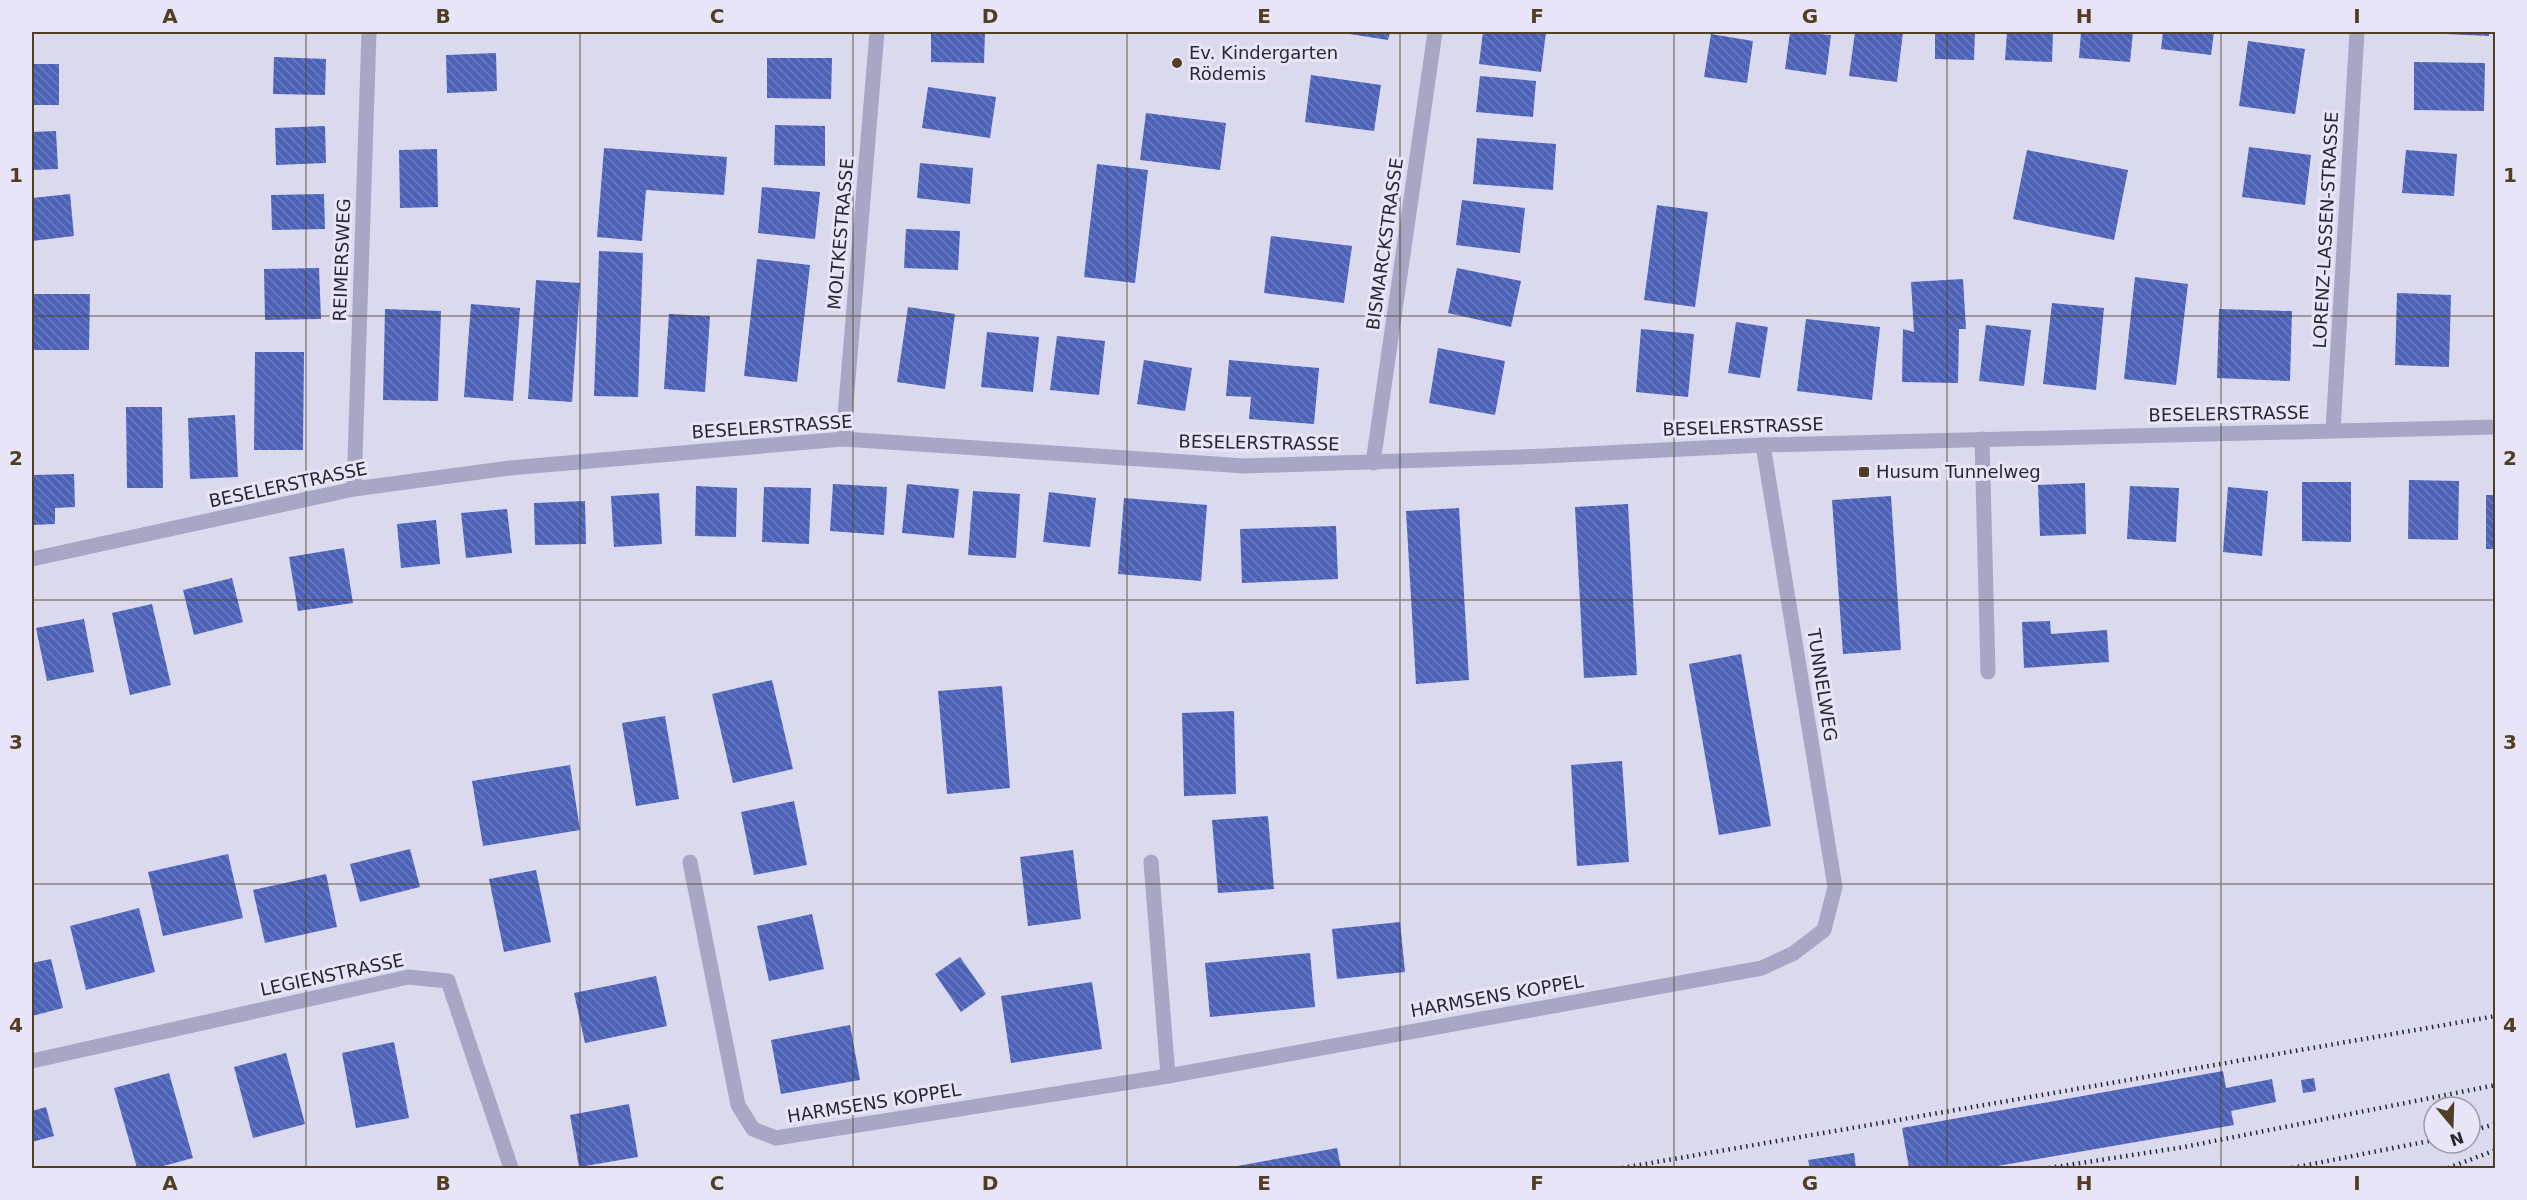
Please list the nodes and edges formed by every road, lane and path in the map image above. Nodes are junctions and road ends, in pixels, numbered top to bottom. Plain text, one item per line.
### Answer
1 (369, 32) edge
2 (877, 32) edge
3 (1435, 32) edge
4 (2357, 32) edge
5 (2496, 427) edge
6 (2334, 430) junction
7 (843, 439) junction
8 (1982, 439) junction
9 (1763, 445) junction
10 (1373, 463) junction
11 (354, 489) junction
12 (32, 559) edge
13 (1988, 672) dead end
14 (690, 862) dead end
15 (1151, 862) dead end
16 (1824, 930) joint
17 (32, 1060) edge
18 (1168, 1076) junction
19 (511, 1168) edge

1 - 11 street, REIMERSWEG
2 - 7 street, MOLTKESTRASSE
3 - 10 street, BISMARCKSTRASSE
4 - 6 street, LORENZ-LASSEN-STRASSE
5 - 6 street, BESELERSTRASSE
6 - 8 street, BESELERSTRASSE
7 - 10 street, BESELERSTRASSE
7 - 11 street, BESELERSTRASSE
8 - 9 street, BESELERSTRASSE
8 - 13 street
9 - 10 street, BESELERSTRASSE
9 - 16 street, TUNNELWEG
11 - 12 street, BESELERSTRASSE
14 - 18 street, HARMSENS KOPPEL
15 - 18 street
16 - 18 street, HARMSENS KOPPEL
17 - 19 street, LEGIENSTRASSE

